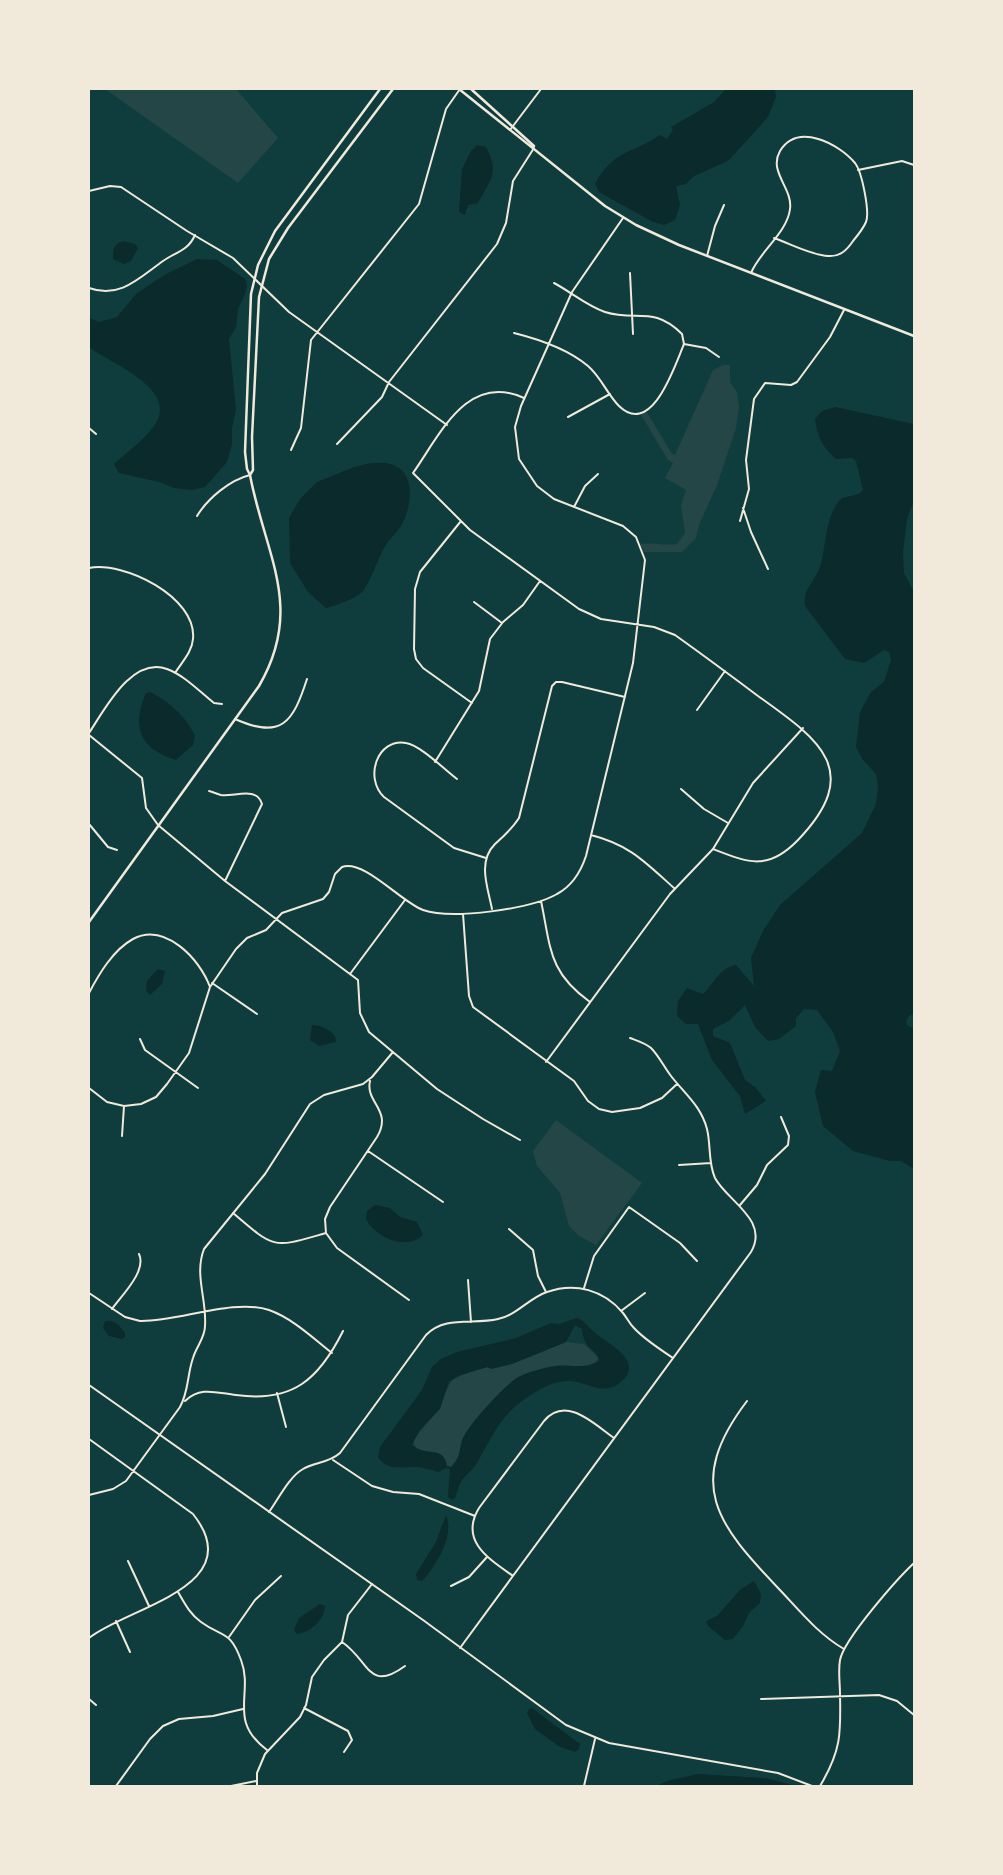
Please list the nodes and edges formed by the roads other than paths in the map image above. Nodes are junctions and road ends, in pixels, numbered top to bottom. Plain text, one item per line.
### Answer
1 (380, 89) edge
2 (393, 89) edge
3 (460, 89) edge
4 (471, 89) edge
5 (541, 89) edge
6 (514, 126) junction
7 (510, 130) junction
8 (534, 148) junction
9 (914, 165) edge
10 (858, 170) junction
11 (89, 191) edge
12 (724, 205) dead end
13 (623, 218) junction
14 (195, 235) junction
15 (774, 238) junction
16 (707, 256) junction
17 (630, 273) dead end
18 (751, 273) junction
19 (255, 278) junction
20 (554, 283) dead end
21 (261, 284) junction
22 (89, 288) edge
23 (572, 292) junction
24 (844, 310) junction
25 (632, 314) junction
26 (317, 330) junction
27 (514, 333) dead end
28 (633, 334) dead end
29 (914, 336) edge
30 (684, 344) junction
31 (548, 345) junction
32 (719, 357) dead end
33 (388, 382) junction
34 (610, 394) junction
35 (524, 398) junction
36 (568, 417) dead end
37 (447, 425) junction
38 (89, 428) edge
39 (96, 434) dead end
40 (337, 444) dead end
41 (291, 450) dead end
42 (598, 474) dead end
43 (250, 475) junction
44 (574, 507) junction
45 (743, 508) junction
46 (197, 516) dead end
47 (461, 521) junction
48 (740, 521) dead end
49 (89, 568) edge
50 (768, 569) dead end
51 (540, 581) junction
52 (474, 602) dead end
53 (502, 623) junction
54 (638, 625) junction
55 (725, 671) junction
56 (175, 673) junction
57 (307, 679) dead end
58 (625, 696) junction
59 (472, 703) junction
60 (222, 704) dead end
61 (697, 710) dead end
62 (235, 719) junction
63 (802, 728) junction
64 (89, 734) edge
65 (435, 762) junction
66 (456, 779) dead end
67 (681, 789) dead end
68 (209, 791) dead end
69 (728, 823) junction
70 (89, 824) edge
71 (158, 825) junction
72 (591, 835) junction
73 (713, 849) junction
74 (117, 850) dead end
75 (486, 858) junction
76 (225, 881) junction
77 (675, 888) junction
78 (405, 900) junction
79 (541, 900) junction
80 (492, 910) junction
81 (463, 914) junction
82 (276, 919) junction
83 (89, 922) edge
84 (350, 974) junction
85 (212, 983) junction
86 (210, 987) junction
87 (89, 993) edge
88 (590, 1002) junction
89 (257, 1014) dead end
90 (630, 1038) dead end
91 (140, 1039) dead end
92 (393, 1052) junction
93 (546, 1062) junction
94 (176, 1072) junction
95 (372, 1077) junction
96 (677, 1084) junction
97 (89, 1088) edge
98 (198, 1088) dead end
99 (124, 1106) junction
100 (781, 1117) dead end
101 (122, 1136) dead end
102 (520, 1140) dead end
103 (368, 1151) junction
104 (711, 1163) junction
105 (679, 1165) dead end
106 (443, 1202) dead end
107 (740, 1205) junction
108 (233, 1213) junction
109 (509, 1229) dead end
110 (326, 1233) junction
111 (140, 1254) dead end
112 (697, 1261) dead end
113 (468, 1280) dead end
114 (584, 1288) junction
115 (546, 1292) junction
116 (89, 1293) edge
117 (645, 1293) dead end
118 (409, 1300) dead end
119 (112, 1309) junction
120 (621, 1311) junction
121 (204, 1313) junction
122 (471, 1322) junction
123 (343, 1331) dead end
124 (332, 1353) junction
125 (673, 1358) junction
126 (89, 1385) edge
127 (277, 1393) junction
128 (748, 1401) dead end
129 (180, 1407) junction
130 (286, 1427) dead end
131 (160, 1435) junction
132 (614, 1438) junction
133 (89, 1439) edge
134 (332, 1459) junction
135 (134, 1471) junction
136 (89, 1495) edge
137 (269, 1512) junction
138 (475, 1516) junction
139 (487, 1557) junction
140 (128, 1561) dead end
141 (914, 1563) edge
142 (281, 1576) dead end
143 (513, 1576) junction
144 (372, 1584) junction
145 (451, 1586) dead end
146 (178, 1592) junction
147 (149, 1606) junction
148 (116, 1622) junction
149 (229, 1637) junction
150 (89, 1638) edge
151 (342, 1642) junction
152 (460, 1648) junction
153 (844, 1649) junction
154 (130, 1652) dead end
155 (405, 1666) dead end
156 (840, 1696) junction
157 (89, 1699) edge
158 (761, 1699) dead end
159 (96, 1705) dead end
160 (304, 1708) junction
161 (244, 1709) junction
162 (914, 1715) edge
163 (595, 1739) junction
164 (267, 1751) junction
165 (344, 1752) dead end
166 (256, 1781) junction
167 (116, 1786) edge
168 (231, 1786) edge
169 (257, 1786) edge
170 (584, 1786) edge
171 (812, 1786) edge
172 (820, 1786) edge

1 - 19 main road
2 - 21 main road
3 - 7 main road
3 - 26 street
4 - 6 main road
5 - 6 street
6 - 7 street
6 - 8 main road
7 - 8 main road
8 - 13 main road
8 - 33 street
9 - 10 street
10 - 15 street
10 - 15 street
11 - 14 street
12 - 16 street
13 - 16 main road
13 - 23 street
14 - 19 street
14 - 22 street
15 - 18 street
16 - 18 main road
17 - 25 street
18 - 24 main road
19 - 21 street
19 - 43 main road
20 - 23 street
21 - 26 street
21 - 43 main road
23 - 25 street
23 - 31 street
24 - 29 main road
24 - 45 street
25 - 28 street
25 - 30 street
26 - 33 street
26 - 41 street
27 - 31 street
30 - 32 street
30 - 34 street
31 - 34 street
31 - 35 street
33 - 37 street
33 - 40 street
34 - 36 street
35 - 37 street
35 - 44 street
37 - 47 street
38 - 39 street
42 - 44 street
43 - 46 street
43 - 62 main road
44 - 54 street
45 - 48 street
45 - 50 street
47 - 51 street
47 - 59 street
49 - 56 street
51 - 53 street
51 - 54 street
52 - 53 street
53 - 59 street
54 - 55 street
54 - 58 street
55 - 61 street
55 - 63 street
56 - 60 street
56 - 64 street
57 - 62 street
58 - 72 street
58 - 75 street
59 - 65 street
62 - 71 main road
63 - 69 street
63 - 73 street
64 - 71 street
65 - 66 street
65 - 75 street
67 - 69 street
68 - 76 street
69 - 73 street
70 - 74 street
71 - 76 street
71 - 83 main road
72 - 77 street
72 - 79 street
73 - 77 street
75 - 80 street
76 - 82 street
77 - 88 street
78 - 81 street
78 - 82 street
78 - 84 street
79 - 80 street
79 - 88 street
80 - 81 street
81 - 93 street
82 - 84 street
82 - 85 street
84 - 92 street
85 - 86 street
85 - 89 street
86 - 87 street
86 - 94 street
88 - 93 street
90 - 96 street
91 - 94 street
92 - 95 street
92 - 102 street
93 - 96 street
94 - 98 street
94 - 99 street
95 - 103 street
95 - 108 street
96 - 104 street
97 - 99 street
99 - 101 street
100 - 107 street
103 - 106 street
103 - 110 street
104 - 105 street
104 - 107 street
107 - 125 street
108 - 110 street
108 - 121 street
109 - 115 street
110 - 118 street
111 - 119 street
112 - 114 street
113 - 122 street
114 - 115 street
114 - 120 street
115 - 122 street
116 - 119 street
117 - 120 street
119 - 121 street
120 - 125 street
121 - 124 street
121 - 129 street
122 - 134 street
123 - 124 street
124 - 127 street
125 - 132 street
126 - 131 street
127 - 129 street
127 - 130 street
128 - 153 street
129 - 131 street
131 - 135 street
131 - 137 street
132 - 138 street
132 - 143 street
133 - 135 street
134 - 137 street
134 - 138 street
135 - 136 street
135 - 146 street
137 - 144 street
138 - 139 street
139 - 143 street
139 - 145 street
140 - 147 street
141 - 153 street
142 - 149 street
143 - 152 street
144 - 151 street
144 - 152 street
146 - 147 street
146 - 149 street
147 - 148 street
148 - 150 street
148 - 154 street
149 - 161 street
151 - 155 street
151 - 160 street
152 - 163 street
153 - 156 street
156 - 158 street
156 - 162 street
156 - 172 street
157 - 159 street
160 - 164 street
160 - 165 street
161 - 164 street
161 - 167 street
163 - 170 street
163 - 171 street
164 - 166 street
166 - 168 street
166 - 169 street

